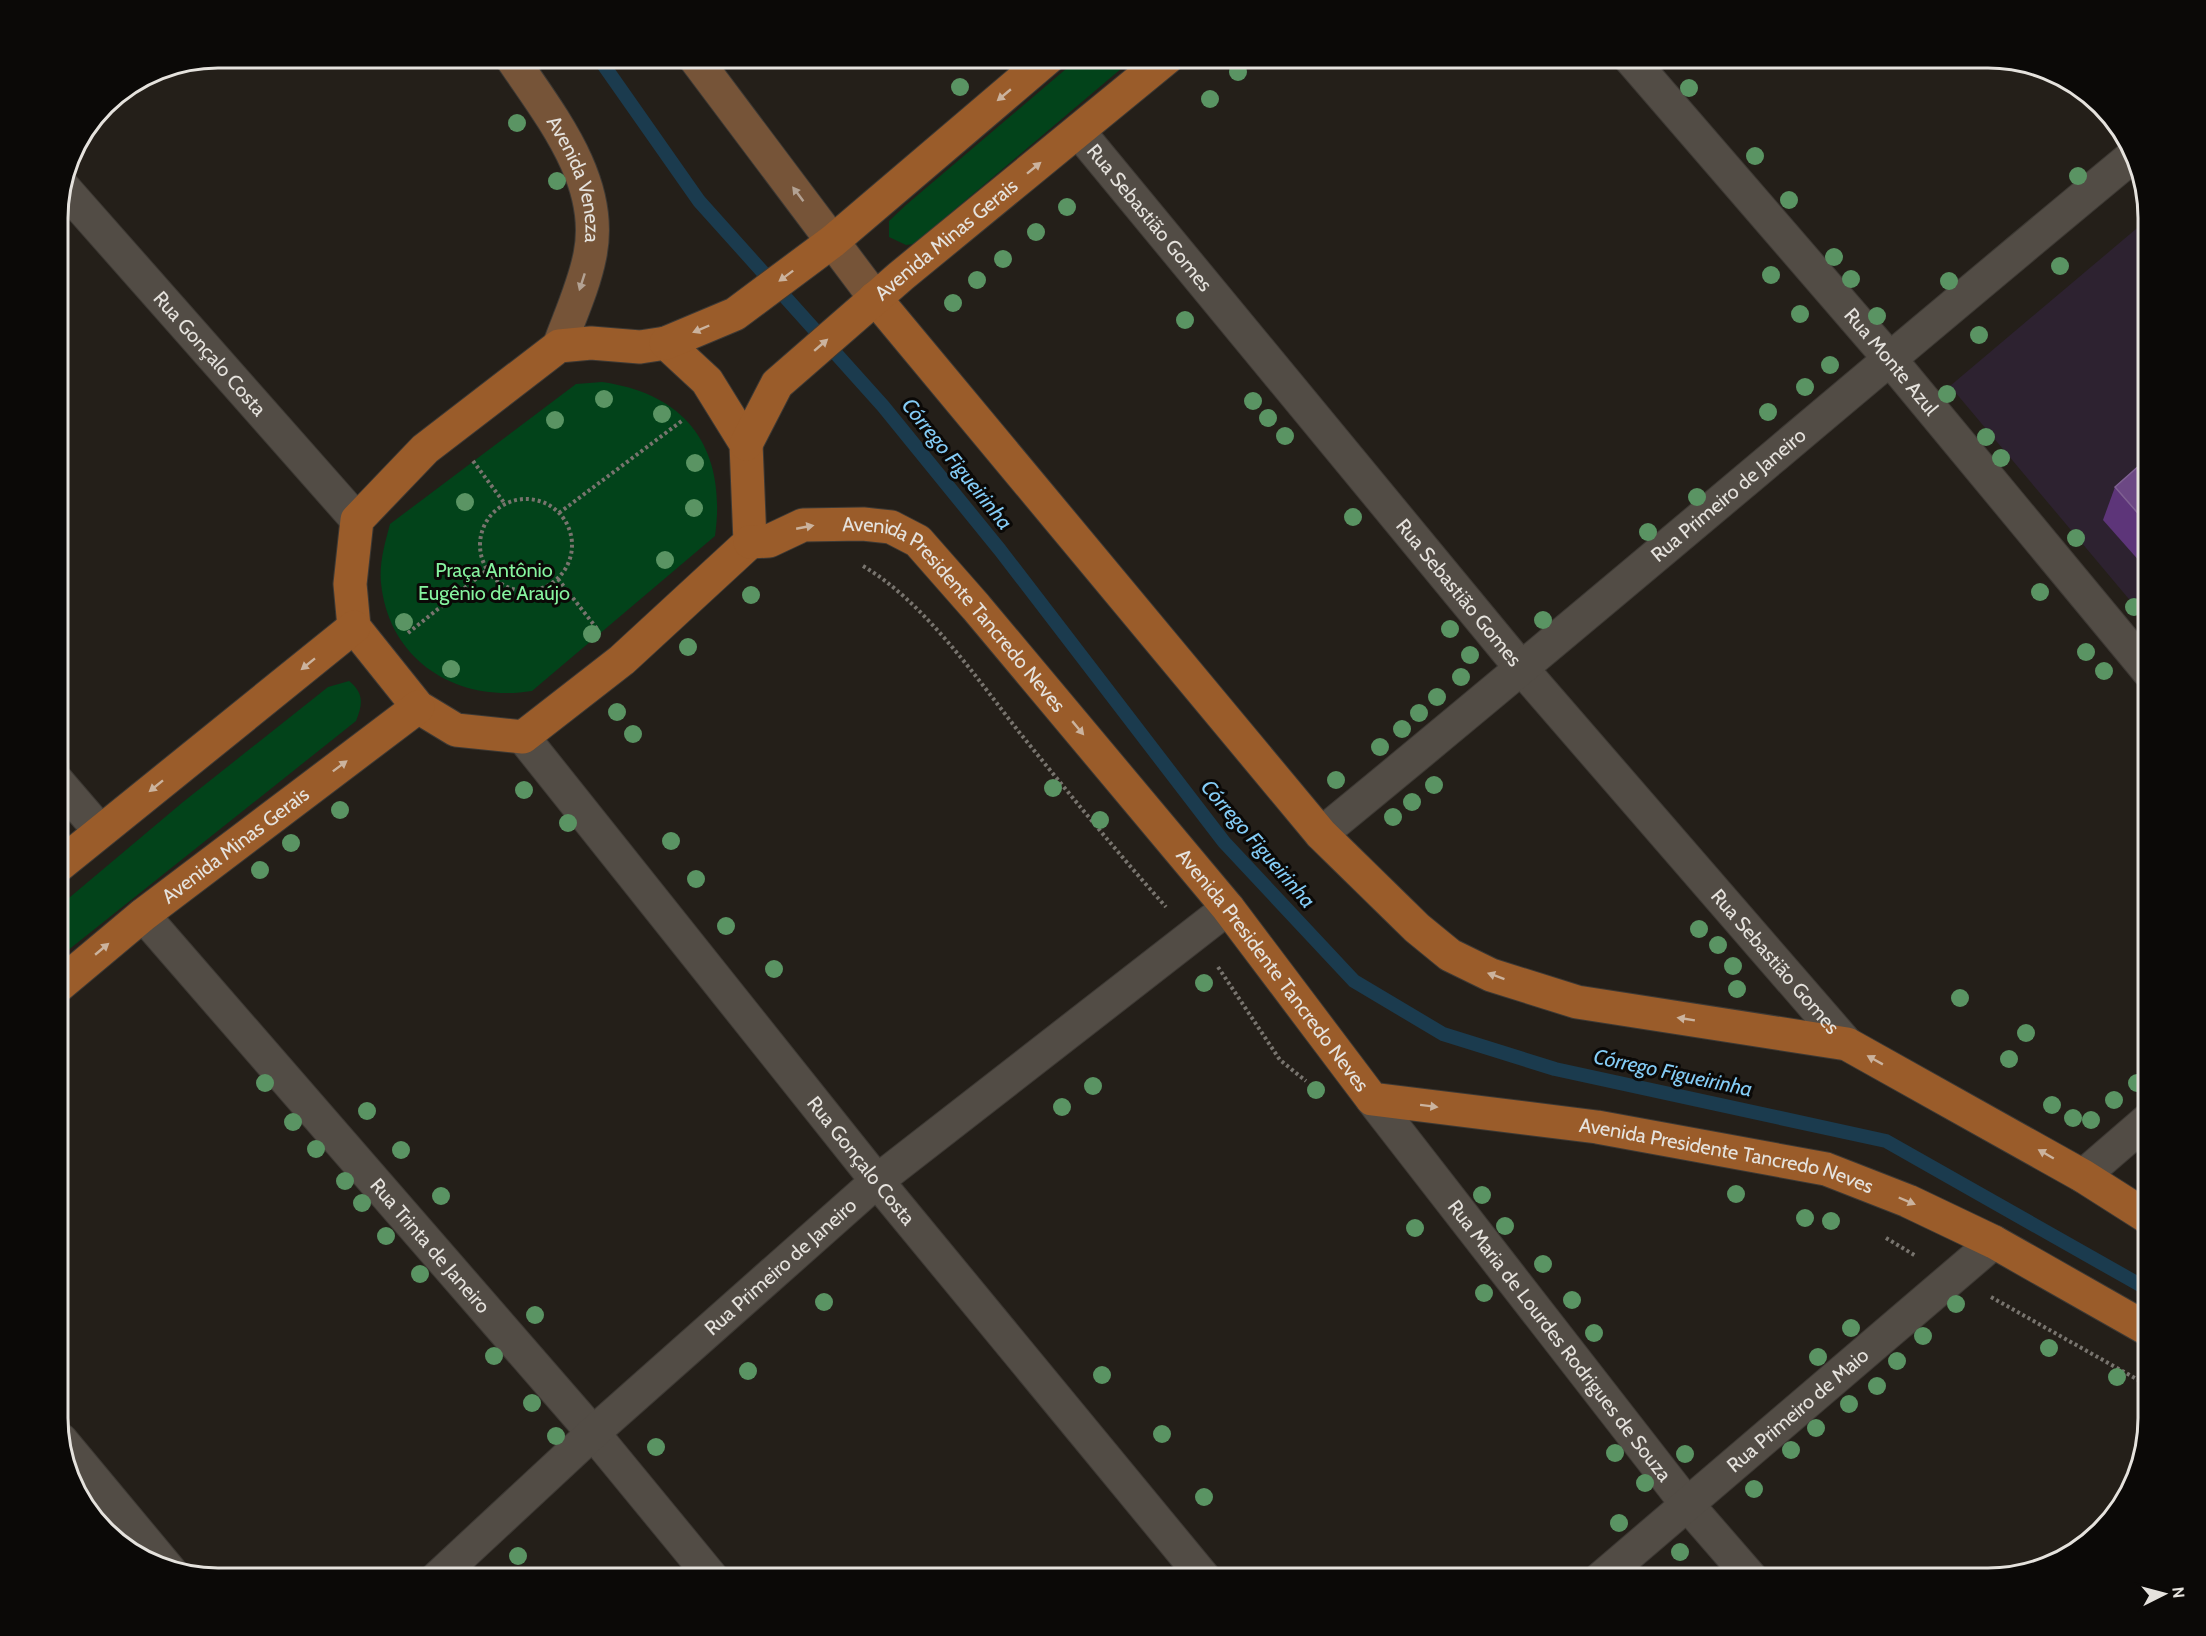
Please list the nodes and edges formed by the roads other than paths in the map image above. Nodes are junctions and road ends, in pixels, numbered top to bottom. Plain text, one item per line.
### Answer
1 (1156, 67) edge
2 (1638, 67) edge
3 (518, 68) edge
4 (702, 68) edge
5 (1028, 68) edge
6 (1079, 132) junction
7 (2127, 160) edge
8 (70, 195) edge
9 (833, 241) junction
10 (875, 298) junction
11 (666, 343) junction
12 (559, 346) junction
13 (1889, 358) junction
14 (746, 444) junction
15 (357, 520) junction
16 (750, 542) junction
17 (354, 627) junction
18 (2138, 659) edge
19 (1522, 669) junction
20 (418, 707) junction
21 (523, 737) junction
22 (68, 794) edge
23 (100, 831) junction
24 (1321, 834) junction
25 (68, 858) edge
26 (1228, 908) junction
27 (144, 915) junction
28 (68, 978) edge
29 (1847, 1044) junction
30 (1372, 1099) junction
31 (2138, 1128) edge
32 (2083, 1176) junction
33 (877, 1181) junction
34 (2138, 1211) edge
35 (1994, 1242) junction
36 (2138, 1324) edge
37 (592, 1433) junction
38 (73, 1455) edge
39 (1686, 1503) junction
40 (157, 1556) edge
41 (448, 1568) edge
42 (704, 1568) edge
43 (1196, 1568) edge
44 (1612, 1568) edge
45 (1742, 1568) edge

1 - 6 main road, Avenida Minas Gerais
2 - 13 street, Rua Monte Azul
3 -> 12 main road, Avenida Veneza
9 -> 4 main road
5 -> 9 main road
10 -> 6 main road, Avenida Minas Gerais
6 - 19 street, Rua Sebastião Gomes
7 - 13 street, Rua Primeiro de Janeiro
8 - 15 street, Rua Gonçalo Costa
9 - 10 main road
9 -> 11 main road
14 -> 10 main road, Avenida Minas Gerais
10 - 24 main road
11 - 12 main road
11 - 14 main road
12 - 15 main road
13 - 18 street, Rua Monte Azul
13 - 19 street, Rua Primeiro de Janeiro
14 - 16 main road
15 - 17 main road
16 - 21 main road
16 -> 26 main road, Avenida Presidente Tancredo Neves
17 - 20 main road
17 -> 23 main road
19 - 24 street, Rua Primeiro de Janeiro
19 - 29 street, Rua Sebastião Gomes
20 - 21 main road
27 -> 20 main road, Avenida Minas Gerais
21 - 33 street, Rua Gonçalo Costa
22 - 23 street
23 - 25 main road
29 -> 24 main road
26 - 30 main road, Avenida Presidente Tancredo Neves
26 - 33 street, Rua Primeiro de Janeiro
28 -> 27 main road, Avenida Minas Gerais
27 - 37 street, Rua Trinta de Janeiro
32 -> 29 main road
30 -> 35 main road, Avenida Presidente Tancredo Neves
30 - 39 street, Rua Maria de Lourdes Rodrigues de Souza
31 - 32 street
32 - 34 main road
33 - 37 street, Rua Primeiro de Janeiro
33 - 43 street, Rua Gonçalo Costa
35 - 36 main road, Avenida Presidente Tancredo Neves
35 - 39 street, Rua Primeiro de Maio
37 - 41 street, Rua Primeiro de Janeiro
37 - 42 street, Rua Trinta de Janeiro
38 - 40 street
39 - 44 street, Rua Primeiro de Maio
39 - 45 street, Rua Maria de Lourdes Rodrigues de Souza

